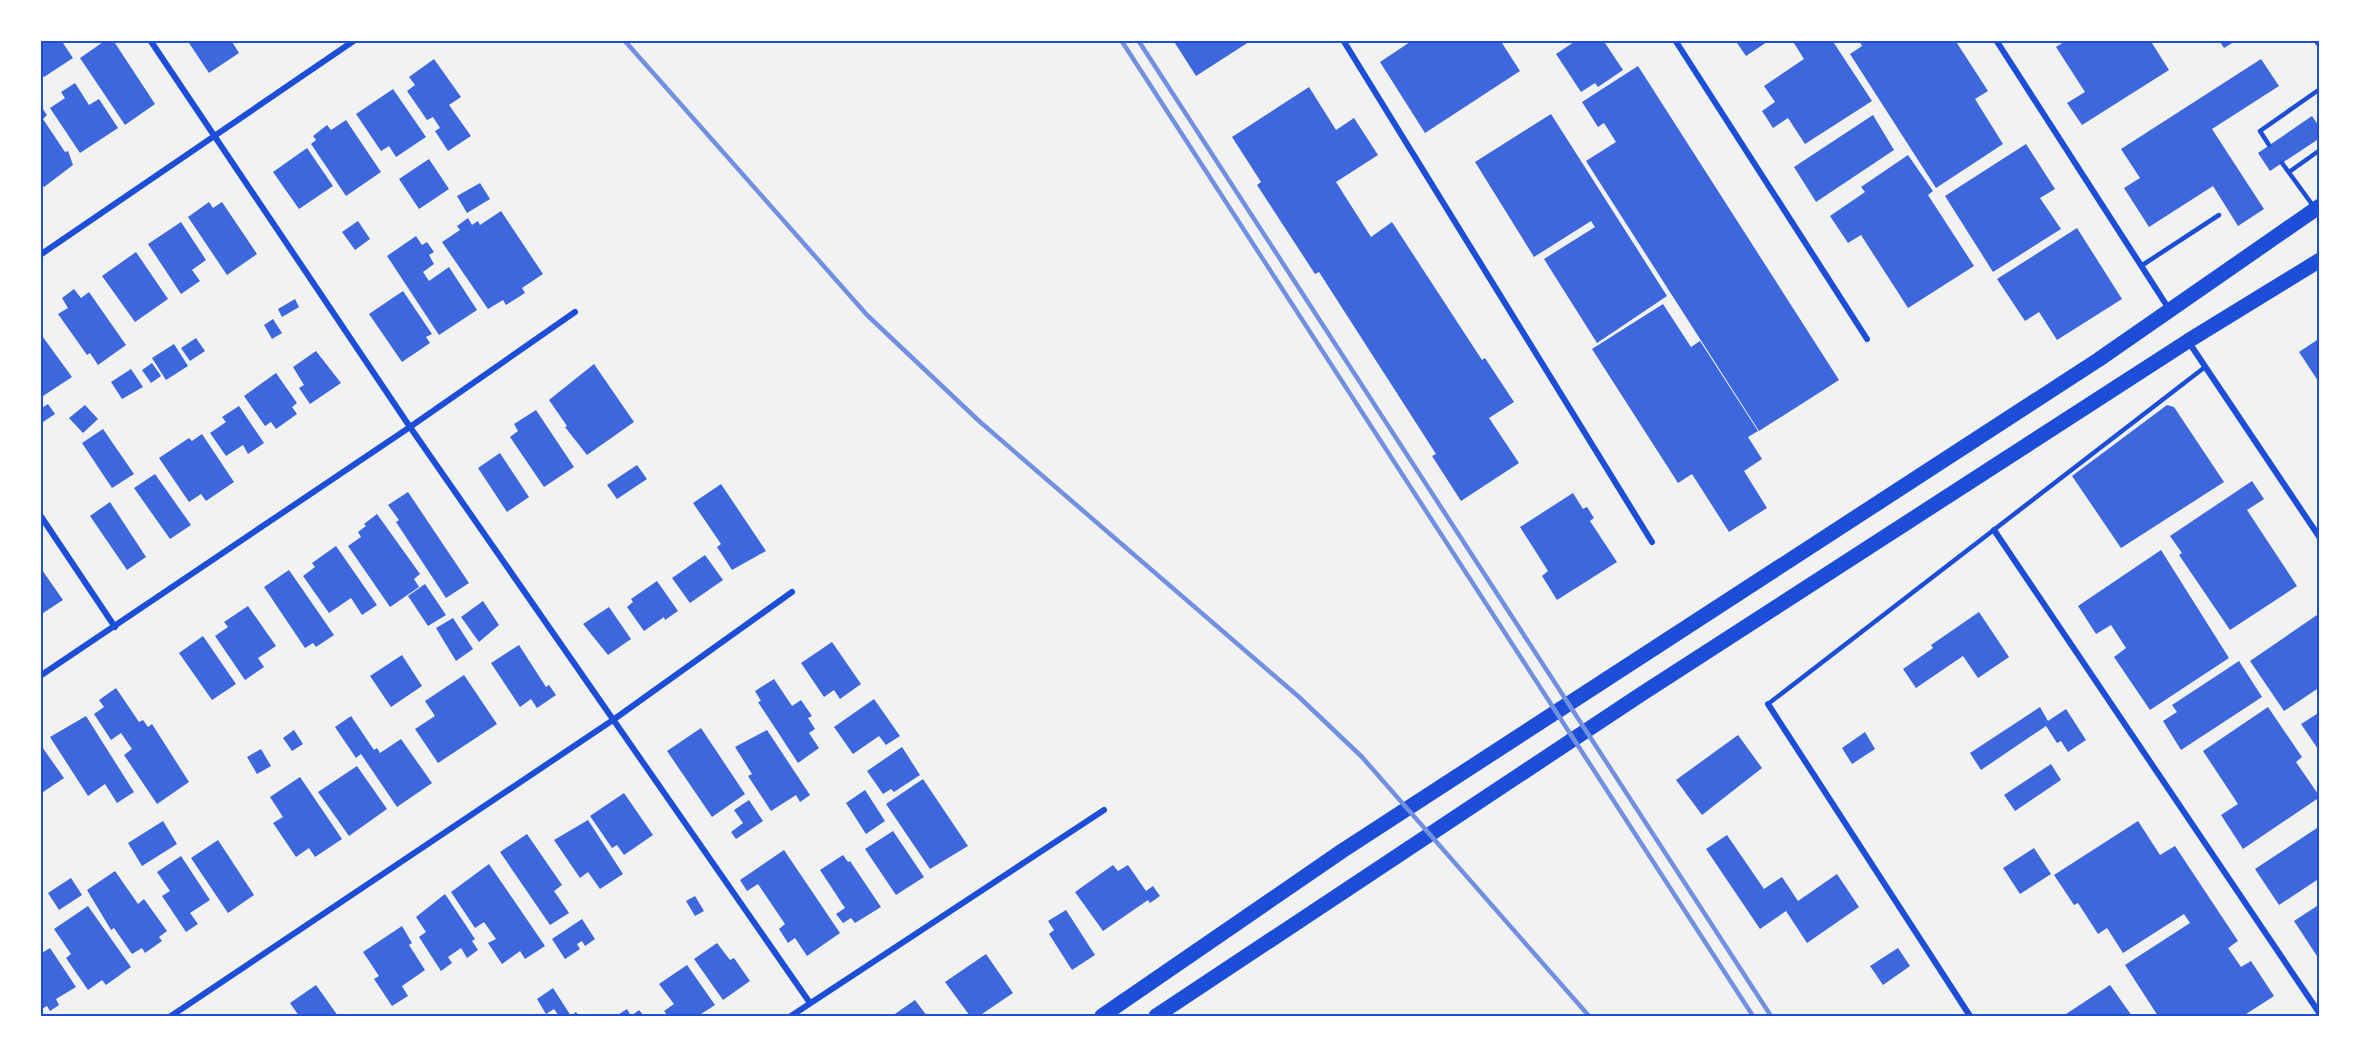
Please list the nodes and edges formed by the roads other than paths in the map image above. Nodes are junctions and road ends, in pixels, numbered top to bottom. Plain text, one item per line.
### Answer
1 (150, 40) edge
2 (355, 40) edge
3 (1342, 40) edge
4 (1675, 40) edge
5 (1996, 40) edge
6 (2319, 89) edge
7 (215, 135) junction
8 (2270, 145) dead end
9 (2319, 150) edge
10 (2282, 163) dead end
11 (2289, 172) junction
12 (2317, 208) edge
13 (2219, 215) dead end
14 (40, 255) edge
15 (2319, 260) edge
16 (2141, 266) junction
17 (2169, 309) junction
18 (575, 312) dead end
19 (1867, 339) dead end
20 (2188, 341) junction
21 (2205, 367) junction
22 (410, 427) junction
23 (40, 515) edge
24 (1994, 530) junction
25 (2319, 538) edge
26 (1652, 542) dead end
27 (792, 592) dead end
28 (115, 627) junction
29 (40, 676) edge
30 (1768, 704) joint
31 (613, 720) junction
32 (1104, 810) dead end
33 (810, 1003) junction
34 (2319, 1014) edge
35 (171, 1017) edge
36 (791, 1017) edge
37 (1102, 1017) edge
38 (1156, 1017) edge
39 (1970, 1017) edge

1 - 7 street
2 - 7 street
3 - 26 street
4 - 19 street
5 - 16 street
6 - 8 lane
7 - 14 street
7 - 22 street
9 - 11 lane
10 - 11 lane
11 - 12 lane
12 - 17 main road
13 - 16 lane
15 - 20 main road
16 - 17 street
17 - 37 main road
18 - 22 street
20 - 21 street
20 - 38 main road
21 - 24 lane
21 - 25 street
22 - 28 street
22 - 31 street
23 - 28 street
24 - 30 lane
24 - 34 street
27 - 31 street
28 - 29 street
30 - 39 street
31 - 33 street
31 - 35 street
32 - 33 street
33 - 36 street

